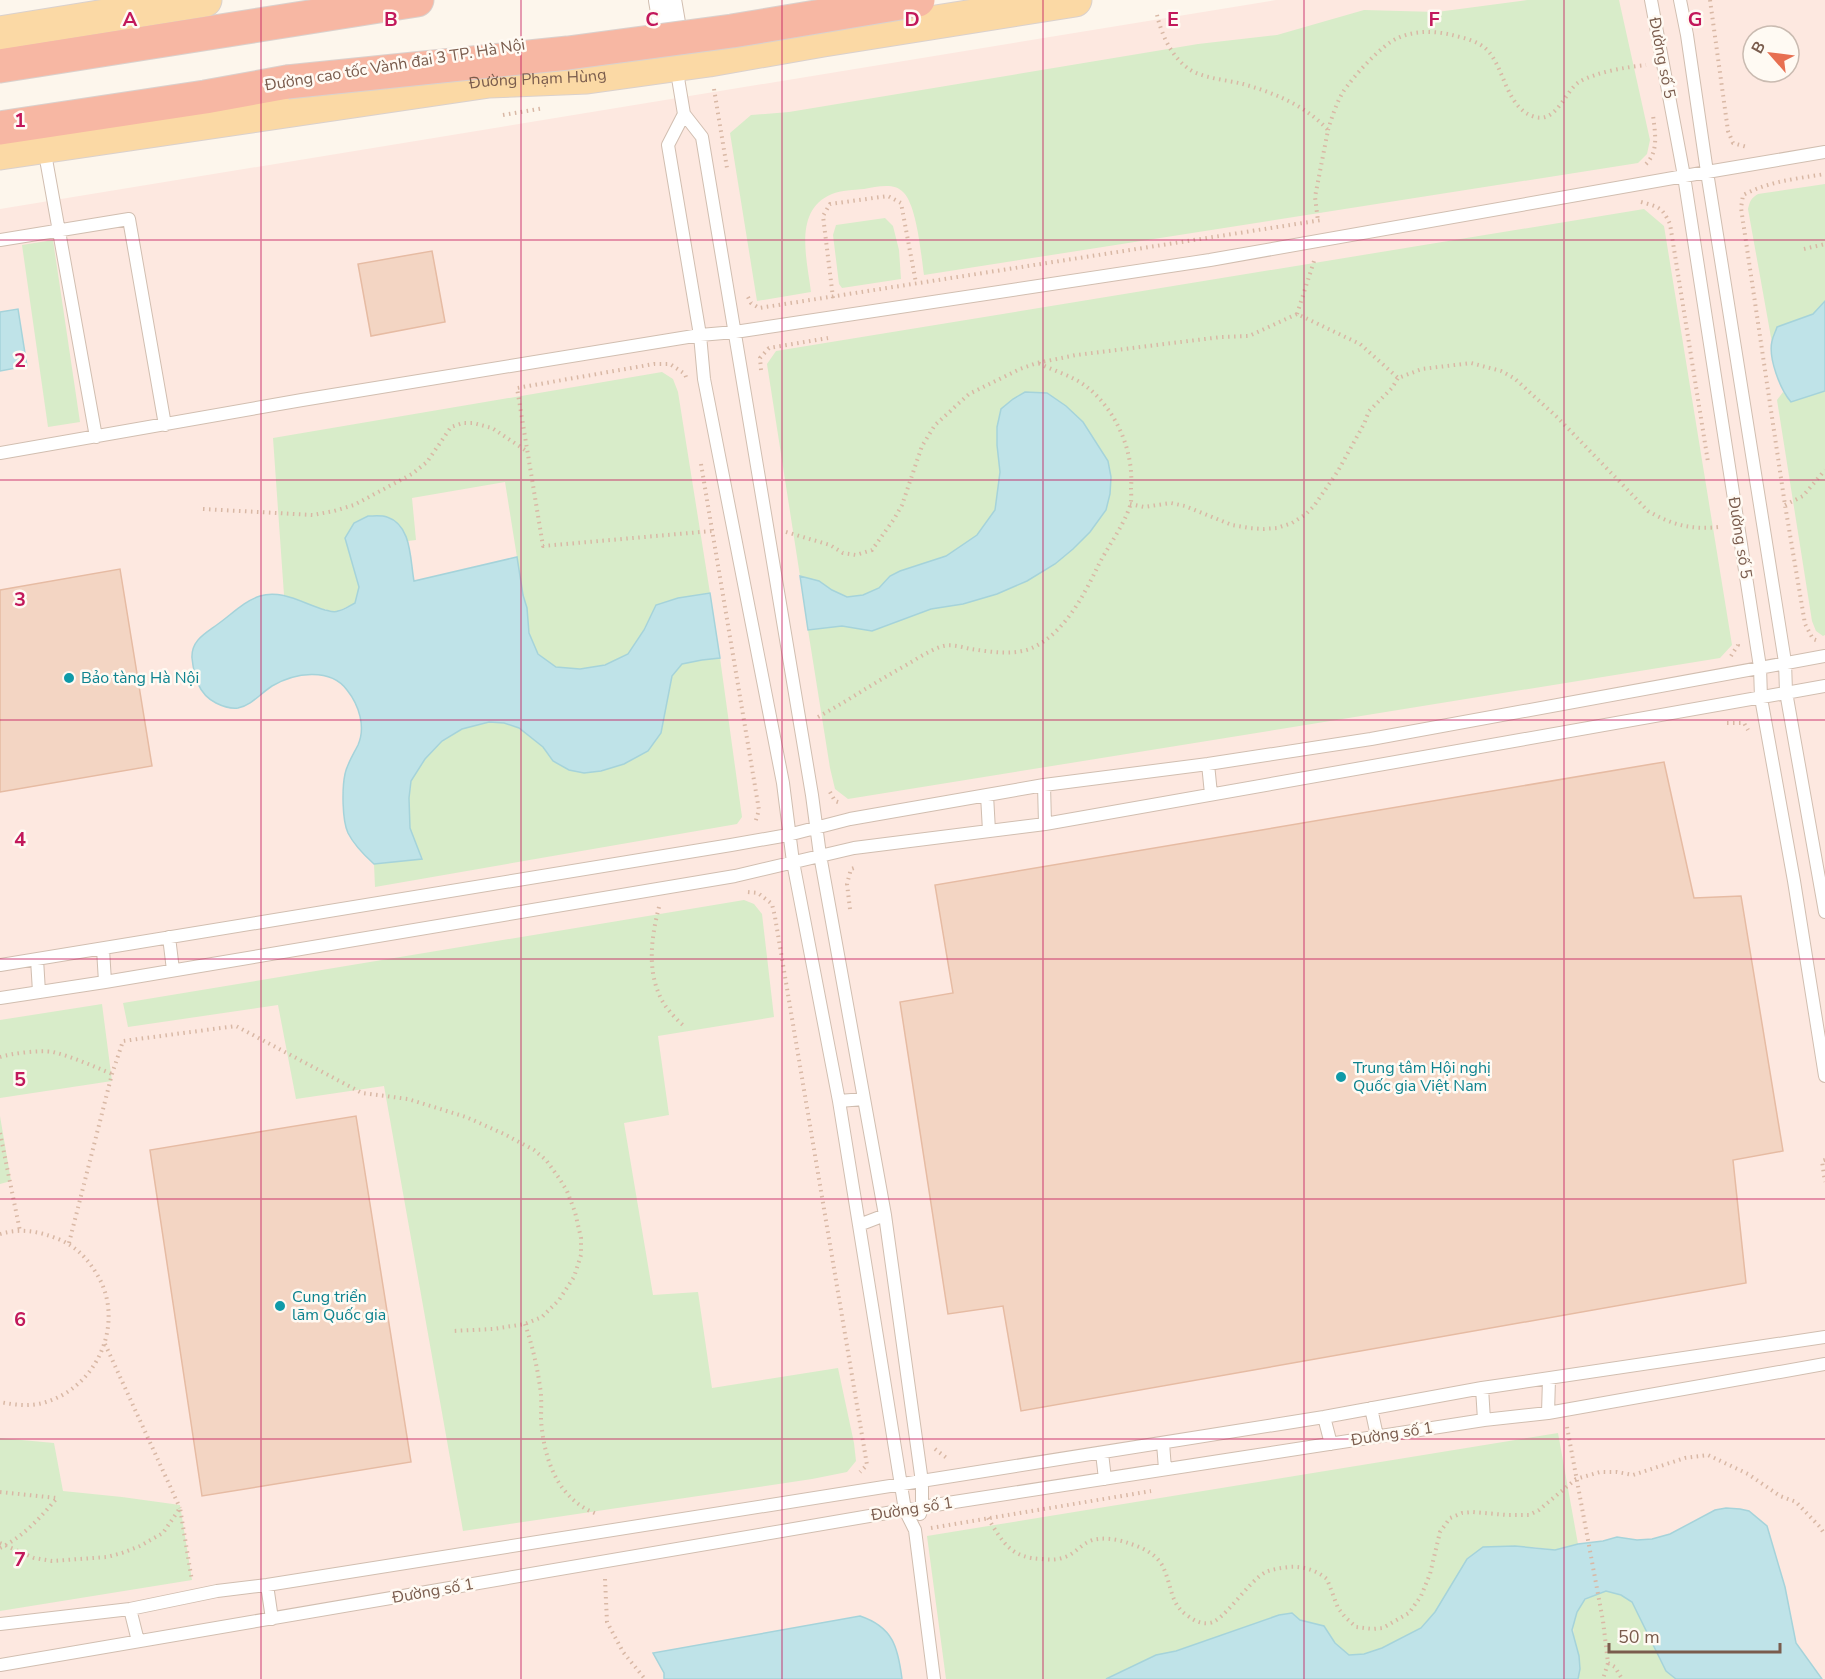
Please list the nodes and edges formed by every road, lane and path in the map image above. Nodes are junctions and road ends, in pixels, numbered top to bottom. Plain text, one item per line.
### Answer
1 (204, 0) edge
2 (289, 0) edge
3 (417, 0) edge
4 (665, 0) edge
5 (790, 0) edge
6 (918, 0) edge
7 (1075, 0) edge
8 (1651, 0) edge
9 (1680, 0) edge
10 (1710, 0) edge
11 (1157, 15) dead end
12 (0, 33) edge
13 (194, 36) junction
14 (676, 64) junction
15 (0, 66) edge
16 (1647, 76) dead end
17 (287, 82) junction
18 (714, 89) dead end
19 (544, 108) dead end
20 (1652, 110) dead end
21 (684, 114) junction
22 (503, 115) dead end
23 (0, 128) edge
24 (1328, 130) junction
25 (44, 146) junction
26 (1758, 146) dead end
27 (0, 153) edge
28 (1825, 153) edge
29 (1639, 166) dead end
30 (1707, 172) junction
31 (1825, 174) edge
32 (1684, 176) junction
33 (728, 177) dead end
34 (1329, 219) dead end
35 (1317, 221) junction
36 (1670, 224) dead end
37 (59, 230) junction
38 (0, 240) edge
39 (1825, 244) edge
40 (1804, 249) dead end
41 (1305, 256) dead end
42 (916, 283) junction
43 (746, 291) dead end
44 (833, 296) junction
45 (1297, 314) junction
46 (735, 332) junction
47 (700, 335) junction
48 (839, 336) dead end
49 (1037, 363) junction
50 (762, 378) dead end
51 (1398, 378) junction
52 (687, 386) dead end
53 (165, 424) junction
54 (96, 436) junction
55 (528, 452) junction
56 (0, 453) edge
57 (699, 453) dead end
58 (1710, 469) dead end
59 (1825, 470) edge
60 (1130, 504) junction
61 (1785, 505) junction
62 (203, 509) dead end
63 (1717, 516) dead end
64 (712, 531) junction
65 (788, 543) dead end
66 (1736, 633) dead end
67 (1822, 642) dead end
68 (1825, 656) edge
69 (1726, 661) dead end
70 (1785, 662) junction
71 (1760, 667) junction
72 (1825, 686) edge
73 (1786, 692) junction
74 (1761, 698) junction
75 (1725, 723) dead end
76 (819, 727) dead end
77 (1750, 733) dead end
78 (1208, 764) junction
79 (1044, 785) junction
80 (830, 790) dead end
81 (1211, 794) junction
82 (987, 795) junction
83 (847, 805) dead end
84 (1045, 824) junction
85 (754, 827) dead end
86 (817, 829) junction
87 (989, 831) junction
88 (788, 835) junction
89 (820, 855) junction
90 (793, 862) junction
91 (858, 867) dead end
92 (742, 892) dead end
93 (647, 908) dead end
94 (1825, 912) edge
95 (850, 916) dead end
96 (169, 937) junction
97 (103, 949) junction
98 (37, 959) junction
99 (0, 965) edge
100 (173, 970) junction
101 (105, 982) junction
102 (39, 992) junction
103 (0, 998) edge
104 (685, 1027) dead end
105 (0, 1057) edge
106 (112, 1074) junction
107 (1825, 1076) edge
108 (864, 1099) junction
109 (839, 1101) junction
110 (0, 1133) edge
111 (1825, 1160) edge
112 (1825, 1182) edge
113 (885, 1215) junction
114 (859, 1225) junction
115 (20, 1231) junction
116 (0, 1234) edge
117 (69, 1243) junction
118 (525, 1324) junction
119 (453, 1331) dead end
120 (1825, 1337) edge
121 (105, 1344) junction
122 (1825, 1364) edge
123 (1549, 1379) junction
124 (1482, 1388) junction
125 (0, 1402) edge
126 (1371, 1408) junction
127 (1548, 1413) junction
128 (1324, 1417) junction
129 (1484, 1420) junction
130 (1566, 1424) dead end
131 (1377, 1436) junction
132 (933, 1439) dead end
133 (1164, 1443) junction
134 (1331, 1444) junction
135 (1102, 1453) junction
136 (951, 1461) dead end
137 (1165, 1469) junction
138 (853, 1479) dead end
139 (1105, 1479) junction
140 (1576, 1479) junction
141 (922, 1482) junction
142 (902, 1484) junction
143 (0, 1492) edge
144 (922, 1507) junction
145 (180, 1508) junction
146 (905, 1510) junction
147 (602, 1516) dead end
148 (988, 1518) dead end
149 (915, 1530) junction
150 (1825, 1535) edge
151 (0, 1543) edge
152 (6, 1545) junction
153 (0, 1548) edge
154 (605, 1579) dead end
155 (267, 1585) junction
156 (193, 1587) dead end
157 (130, 1609) junction
158 (272, 1618) junction
159 (0, 1624) edge
160 (138, 1641) junction
161 (1608, 1663) junction
162 (0, 1665) edge
163 (645, 1679) edge
164 (934, 1679) edge
165 (1603, 1679) edge
166 (1622, 1679) edge

1 - 12 main road
2 - 13 highway
3 - 13 highway
4 - 14 street
5 - 17 highway, Đường cao tốc Vành đai 3 TP. Hà Nội, bridge
6 - 17 highway, bridge
7 - 14 main road, Đường Phạm Hùng
8 - 32 lane, Đường số 5
9 - 30 lane, Đường số 5
10 - 26 path
11 - 24 path
13 - 15 highway
14 - 21 lane
14 - 25 main road, Đường Phạm Hùng
16 - 24 path
17 - 23 highway, Đường cao tốc Vành đai 3 TP. Hà Nội
18 - 33 path
19 - 22 path
20 - 29 path
21 - 46 lane
21 - 47 lane
24 - 35 path
25 - 27 main road, Đường Phạm Hùng
25 - 37 lane
28 - 30 lane
30 - 32 lane
30 - 70 lane, Đường số 5
31 - 61 path
32 - 46 lane
32 - 71 lane, Đường số 5
34 - 35 path
35 - 42 path
36 - 58 path
37 - 38 lane
37 - 53 lane
37 - 54 lane
39 - 40 path
41 - 45 path
42 - 44 path
42 - 44 path
43 - 44 path
45 - 49 path
45 - 51 path
46 - 47 lane
46 - 86 lane
47 - 53 lane
47 - 88 lane
48 - 50 path
49 - 60 path
49 - 65 path
51 - 60 path
51 - 63 path
52 - 55 path
53 - 54 lane
54 - 56 lane
55 - 62 path
55 - 64 path
57 - 64 path
59 - 61 path
60 - 76 path
61 - 67 path
64 - 85 path
66 - 69 path
68 - 70 lane
70 - 71 lane
70 - 73 lane, Đường số 5
71 - 74 lane, Đường số 5
71 - 78 lane
72 - 73 lane
73 - 74 lane
73 - 94 lane, Đường số 5
74 - 81 lane
74 - 107 lane, Đường số 5
75 - 77 path
78 - 79 lane
78 - 81 lane
79 - 82 lane
79 - 84 lane
80 - 83 path
81 - 84 lane
82 - 86 lane
82 - 87 lane
84 - 87 lane
86 - 88 lane
86 - 89 lane
87 - 89 lane
88 - 90 lane
88 - 96 lane
89 - 90 lane
89 - 108 lane
90 - 100 lane
90 - 109 lane
91 - 95 path
92 - 138 path
93 - 104 path
96 - 97 lane
96 - 100 lane
97 - 98 lane
97 - 101 lane
98 - 99 lane
98 - 102 lane
100 - 101 lane
101 - 102 lane
102 - 103 lane
105 - 106 path
106 - 117 path
106 - 118 path
108 - 109 lane
108 - 113 lane
109 - 114 lane
110 - 115 path
111 - 112 path
113 - 114 lane
113 - 141 lane
114 - 142 lane
115 - 116 path
115 - 117 path
117 - 121 path
118 - 119 path
118 - 147 path
120 - 123 lane, Đường số 1
121 - 125 path
121 - 145 path
122 - 127 lane, Đường số 1
123 - 124 lane, Đường số 1
123 - 127 lane
124 - 126 lane, Đường số 1
124 - 129 lane
126 - 128 lane, Đường số 1
126 - 131 lane
127 - 129 lane, Đường số 1
128 - 133 lane, Đường số 1
128 - 134 lane
129 - 131 lane, Đường số 1
130 - 140 path
131 - 134 lane, Đường số 1
132 - 136 path
133 - 135 lane, Đường số 1
133 - 137 lane
134 - 137 lane, Đường số 1
135 - 139 lane
135 - 141 lane, Đường số 1
137 - 139 lane, Đường số 1
139 - 144 lane, Đường số 1
140 - 148 path
140 - 150 path
140 - 161 path
141 - 142 lane, Đường số 1
141 - 144 lane
142 - 146 lane
142 - 155 lane, Đường số 1
143 - 152 path
144 - 146 lane, Đường số 1
144 - 149 lane
145 - 152 path
145 - 156 path
146 - 149 lane
146 - 158 lane, Đường số 1
149 - 164 lane
151 - 152 path
152 - 153 path
154 - 163 path
155 - 157 lane, Đường số 1
155 - 158 lane
157 - 159 lane, Đường số 1
157 - 160 lane
158 - 160 lane, Đường số 1
160 - 162 lane, Đường số 1
161 - 165 path
161 - 166 path

